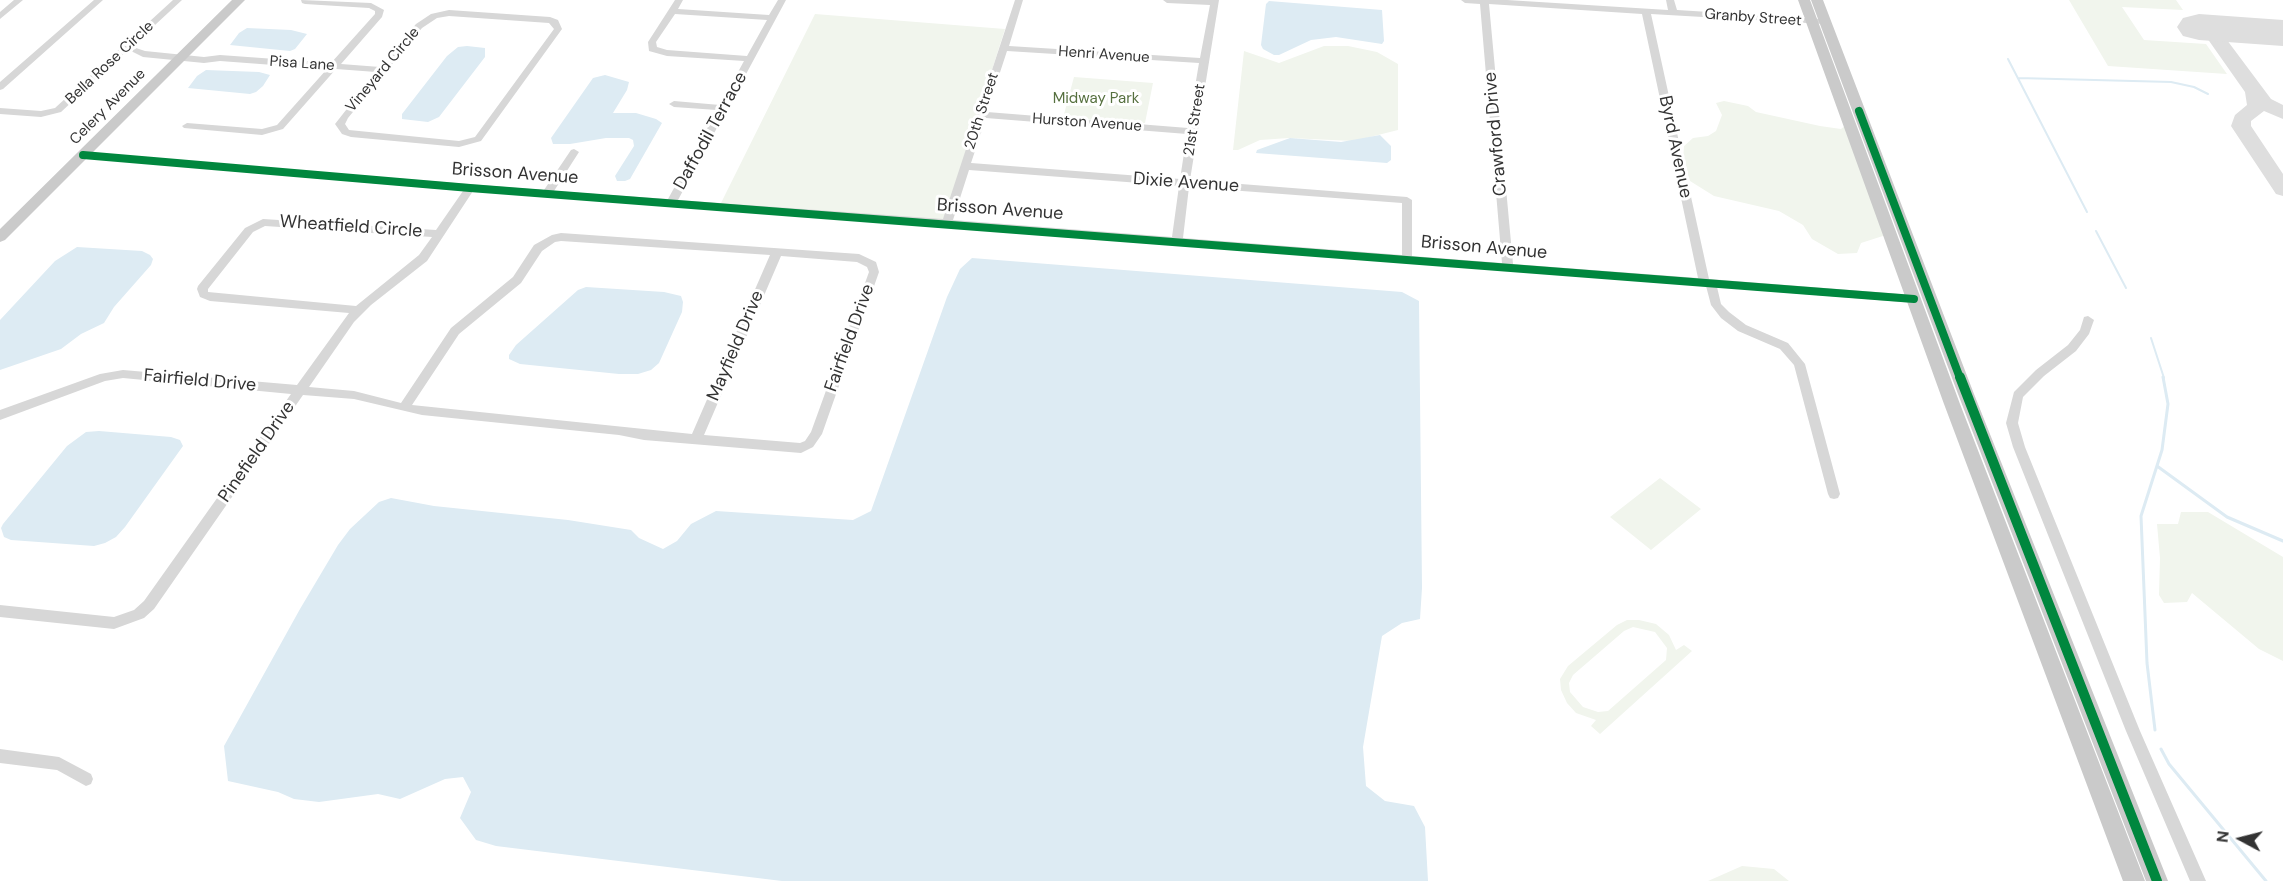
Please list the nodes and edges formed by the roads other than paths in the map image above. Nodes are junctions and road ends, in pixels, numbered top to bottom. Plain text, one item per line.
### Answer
1 (19, 0) edge
2 (99, 0) edge
3 (178, 0) edge
4 (239, 0) edge
5 (679, 0) edge
6 (782, 0) edge
7 (1019, 0) edge
8 (1167, 0) edge
9 (1465, 0) edge
10 (1670, 0) edge
11 (1804, 0) edge
12 (1817, 0) edge
13 (304, 1) edge
14 (1484, 1) edge
15 (1215, 2) edge
16 (1540, 2) edge
17 (672, 11) junction
18 (1646, 12) junction
19 (1673, 13) junction
20 (0, 16) edge
21 (773, 18) junction
22 (1819, 22) junction
23 (1003, 48) junction
24 (124, 50) junction
25 (184, 55) junction
26 (749, 59) junction
27 (1205, 61) junction
28 (334, 66) junction
29 (383, 70) junction
30 (0, 87) edge
31 (674, 104) dead end
32 (724, 108) junction
33 (0, 111) edge
34 (982, 115) junction
35 (187, 126) dead end
36 (1192, 131) junction
37 (574, 152) dead end
38 (83, 155) junction
39 (964, 166) junction
40 (1187, 183) junction
41 (470, 188) junction
42 (547, 193) junction
43 (672, 202) junction
44 (948, 223) junction
45 (438, 234) junction
46 (0, 237) edge
47 (1177, 241) junction
48 (777, 252) junction
49 (1407, 258) junction
50 (1508, 266) junction
51 (1707, 282) junction
52 (1914, 299) junction
53 (357, 310) junction
54 (2088, 320) dead end
55 (300, 390) junction
56 (405, 408) junction
57 (0, 415) edge
58 (696, 440) junction
59 (1834, 494) dead end
60 (0, 611) edge
61 (0, 756) edge
62 (86, 779) dead end
63 (2134, 881) edge
64 (2157, 881) edge
65 (2198, 881) edge

1 - 20 street
2 - 30 street
3 - 24 street, Bella Rose Circle
4 - 25 main road, Celery Avenue
5 - 17 street, Daffodil Terrace
6 - 21 street, Daffodil Terrace
7 - 23 street, 20th Street
8 - 15 street
9 - 14 street, Granby Street
10 - 19 street
11 - 22 main road
12 - 22 main road
13 - 28 street
14 - 16 street, Granby Street
14 - 50 street, Crawford Drive
15 - 27 street, 21st Street
16 - 18 street, Granby Street
17 - 21 street
17 - 26 street, Daffodil Terrace
18 - 19 street, Granby Street
18 - 51 street, Byrd Avenue
19 - 22 street, Granby Street
21 - 26 street, Daffodil Terrace
22 - 52 main road
22 - 64 main road
23 - 27 street, Henri Avenue
23 - 34 street, 20th Street
24 - 25 street, Pisa Lane
24 - 33 street, Bella Rose Circle
25 - 28 street, Pisa Lane
25 - 38 main road, Celery Avenue
26 - 32 street, Daffodil Terrace
27 - 36 street, 21st Street
28 - 29 street, Pisa Lane
28 - 35 street
29 - 29 street, Vineyard Circle
31 - 32 street
32 - 43 street, Daffodil Terrace
34 - 36 street, Hurston Avenue
34 - 39 street, 20th Street
36 - 40 street, 21st Street
37 - 42 street
38 - 41 street, Brisson Avenue
38 - 46 main road, Celery Avenue
39 - 40 street, Dixie Avenue
39 - 44 street, 20th Street
40 - 47 street, 21st Street
40 - 49 street, Dixie Avenue
41 - 42 street, Brisson Avenue
41 - 45 street, Pinefield Drive
42 - 43 street, Brisson Avenue
43 - 44 street, Brisson Avenue
44 - 47 street, Brisson Avenue
45 - 53 street, Pinefield Drive
45 - 53 street, Wheatfield Circle
47 - 49 street, Brisson Avenue
48 - 56 street, Fairfield Drive
48 - 58 street, Mayfield Drive
48 - 58 street, Fairfield Drive
49 - 50 street, Brisson Avenue
50 - 51 street, Brisson Avenue
51 - 52 street, Brisson Avenue
51 - 59 street, Byrd Avenue
52 - 63 main road
53 - 55 street, Pinefield Drive
54 - 65 street
55 - 56 street, Fairfield Drive
55 - 57 street, Fairfield Drive
55 - 60 street, Pinefield Drive
56 - 58 street, Fairfield Drive
61 - 62 street

